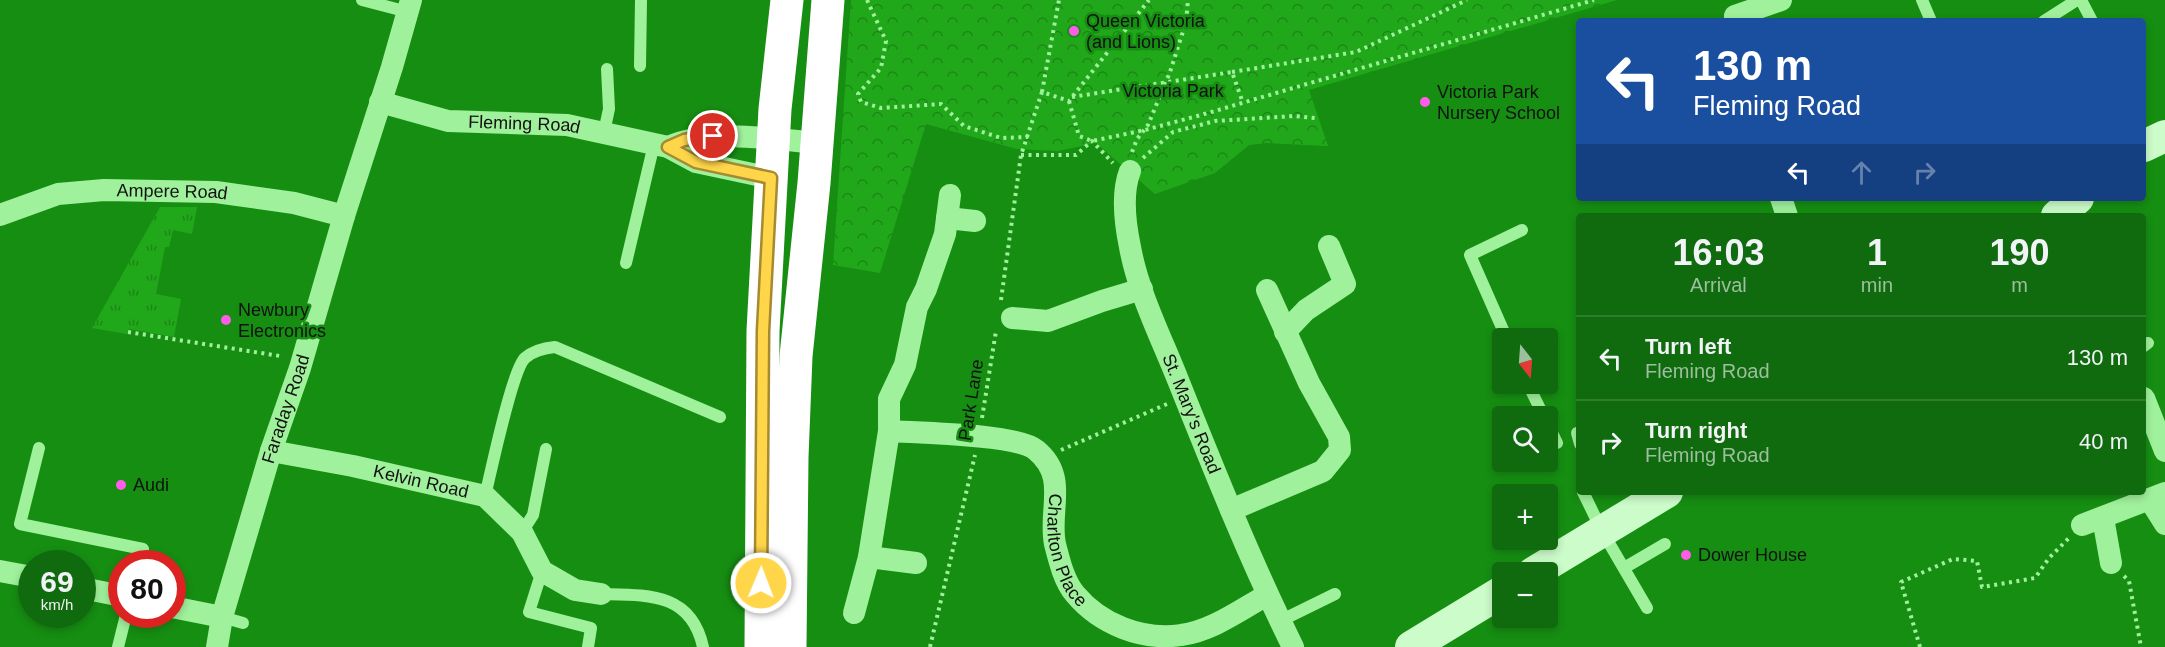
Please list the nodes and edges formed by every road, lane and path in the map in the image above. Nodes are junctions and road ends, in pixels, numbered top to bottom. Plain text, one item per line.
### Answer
1 (362, 0) edge
2 (641, 0) edge
3 (787, 0) edge
4 (811, 0) edge
5 (828, 0) edge
6 (867, 0) edge
7 (1059, 0) edge
8 (1149, 0) edge
9 (1188, 0) edge
10 (1467, 0) edge
11 (1594, 0) edge
12 (1781, 0) edge
13 (1923, 0) edge
14 (2079, 0) edge
15 (409, 6) edge
16 (1733, 12) edge
17 (1930, 18) edge
18 (2049, 18) edge
19 (2090, 18) edge
20 (639, 66) dead end
21 (607, 69) dead end
22 (1232, 72) junction
23 (1166, 83) junction
24 (1042, 92) junction
25 (1070, 99) junction
26 (380, 102) junction
27 (1243, 103) junction
28 (1315, 118) dead end
29 (1144, 130) junction
30 (604, 132) junction
31 (2165, 136) edge
32 (1028, 137) junction
33 (796, 141) junction
34 (1092, 141) junction
35 (661, 145) junction
36 (2146, 145) edge
37 (1021, 155) junction
38 (1128, 174) junction
39 (771, 178) junction
40 (950, 195) dead end
41 (2074, 201) edge
42 (2060, 213) edge
43 (0, 215) edge
44 (344, 216) junction
45 (947, 218) junction
46 (975, 221) dead end
47 (1522, 230) dead end
48 (1329, 246) dead end
49 (626, 263) dead end
50 (1142, 289) junction
51 (1267, 290) dead end
52 (1003, 315) junction
53 (1502, 328) edge
54 (128, 332) dead end
55 (1285, 332) junction
56 (283, 346) dead end
57 (1185, 396) junction
58 (2146, 403) edge
59 (720, 417) dead end
60 (889, 431) junction
61 (979, 436) junction
62 (39, 448) dead end
63 (546, 449) dead end
64 (271, 451) junction
65 (2165, 451) edge
66 (1044, 458) junction
67 (1584, 495) edge
68 (1662, 495) edge
69 (485, 496) junction
70 (2158, 496) edge
71 (1231, 510) junction
72 (2092, 521) junction
73 (2165, 524) edge
74 (1602, 531) junction
75 (522, 532) junction
76 (1665, 544) dead end
77 (143, 550) edge
78 (869, 557) junction
79 (1551, 562) edge
80 (915, 563) dead end
81 (2111, 563) joint
82 (1624, 568) junction
83 (0, 571) edge
84 (542, 571) junction
85 (18, 574) edge
86 (601, 594) joint
87 (1335, 594) dead end
88 (1267, 595) junction
89 (1492, 598) edge
90 (1647, 608) dead end
91 (186, 610) edge
92 (854, 613) dead end
93 (233, 620) junction
94 (1280, 621) junction
95 (123, 628) edge
96 (118, 647) edge
97 (217, 647) edge
98 (588, 647) edge
99 (704, 647) edge
100 (761, 647) edge
101 (790, 647) edge
102 (930, 647) edge
103 (1293, 647) edge
104 (1411, 647) edge
105 (1920, 647) edge
106 (2141, 647) edge

1 - 15 lane
2 - 20 lane
3 - 33 highway
4 - 33 highway
5 - 33 highway
6 - 32 path
7 - 24 path, Park Lane
8 - 25 path
9 - 23 path
10 - 22 path
11 - 27 path
12 - 16 street
13 - 17 lane
14 - 18 lane
14 - 19 lane
15 - 26 street, Faraday Road
21 - 30 lane
22 - 23 path
22 - 27 path
23 - 25 path
23 - 29 path
24 - 25 path
24 - 32 path, Park Lane
25 - 34 path
26 - 30 street, Fleming Road
26 - 44 street, Faraday Road
27 - 29 path
28 - 38 path
29 - 34 path
29 - 38 path
30 - 35 street, Fleming Road
31 - 36 street
32 - 37 path, Park Lane
33 - 35 street
33 - 39 highway
33 - 101 highway
34 - 37 path
34 - 38 path
35 - 39 street, Fleming Road
35 - 49 lane
37 - 52 path, Park Lane
38 - 50 street, St. Mary's Road
39 - 100 highway
40 - 45 street
41 - 42 street
43 - 44 street, Ampere Road
44 - 64 street, Faraday Road
45 - 46 street
45 - 60 street
47 - 53 lane
48 - 55 street
50 - 52 street
50 - 57 street, St. Mary's Road
51 - 55 street
52 - 61 path, Park Lane
54 - 56 path
55 - 71 street
57 - 66 path
57 - 71 street, St. Mary's Road
58 - 65 street
59 - 69 lane
60 - 61 street
60 - 78 street
61 - 66 street
61 - 102 path, Park Lane
62 - 77 lane
63 - 75 lane
64 - 69 street, Kelvin Road
64 - 93 street, Faraday Road
66 - 88 street, Charlton Place
67 - 74 lane
68 - 74 street
69 - 75 street, Kelvin Road
70 - 72 street
70 - 73 street
71 - 88 street, St. Mary's Road
72 - 81 street
72 - 105 path
74 - 79 street
74 - 82 lane
75 - 84 street, Kelvin Road
76 - 82 lane
78 - 80 street
78 - 92 street
81 - 106 path
82 - 90 lane
83 - 85 street
84 - 86 street
84 - 98 lane
86 - 99 lane
87 - 94 lane
88 - 94 street, St. Mary's Road
89 - 104 street
91 - 93 street
93 - 97 street, Faraday Road
94 - 103 street, St. Mary's Road
95 - 96 lane

